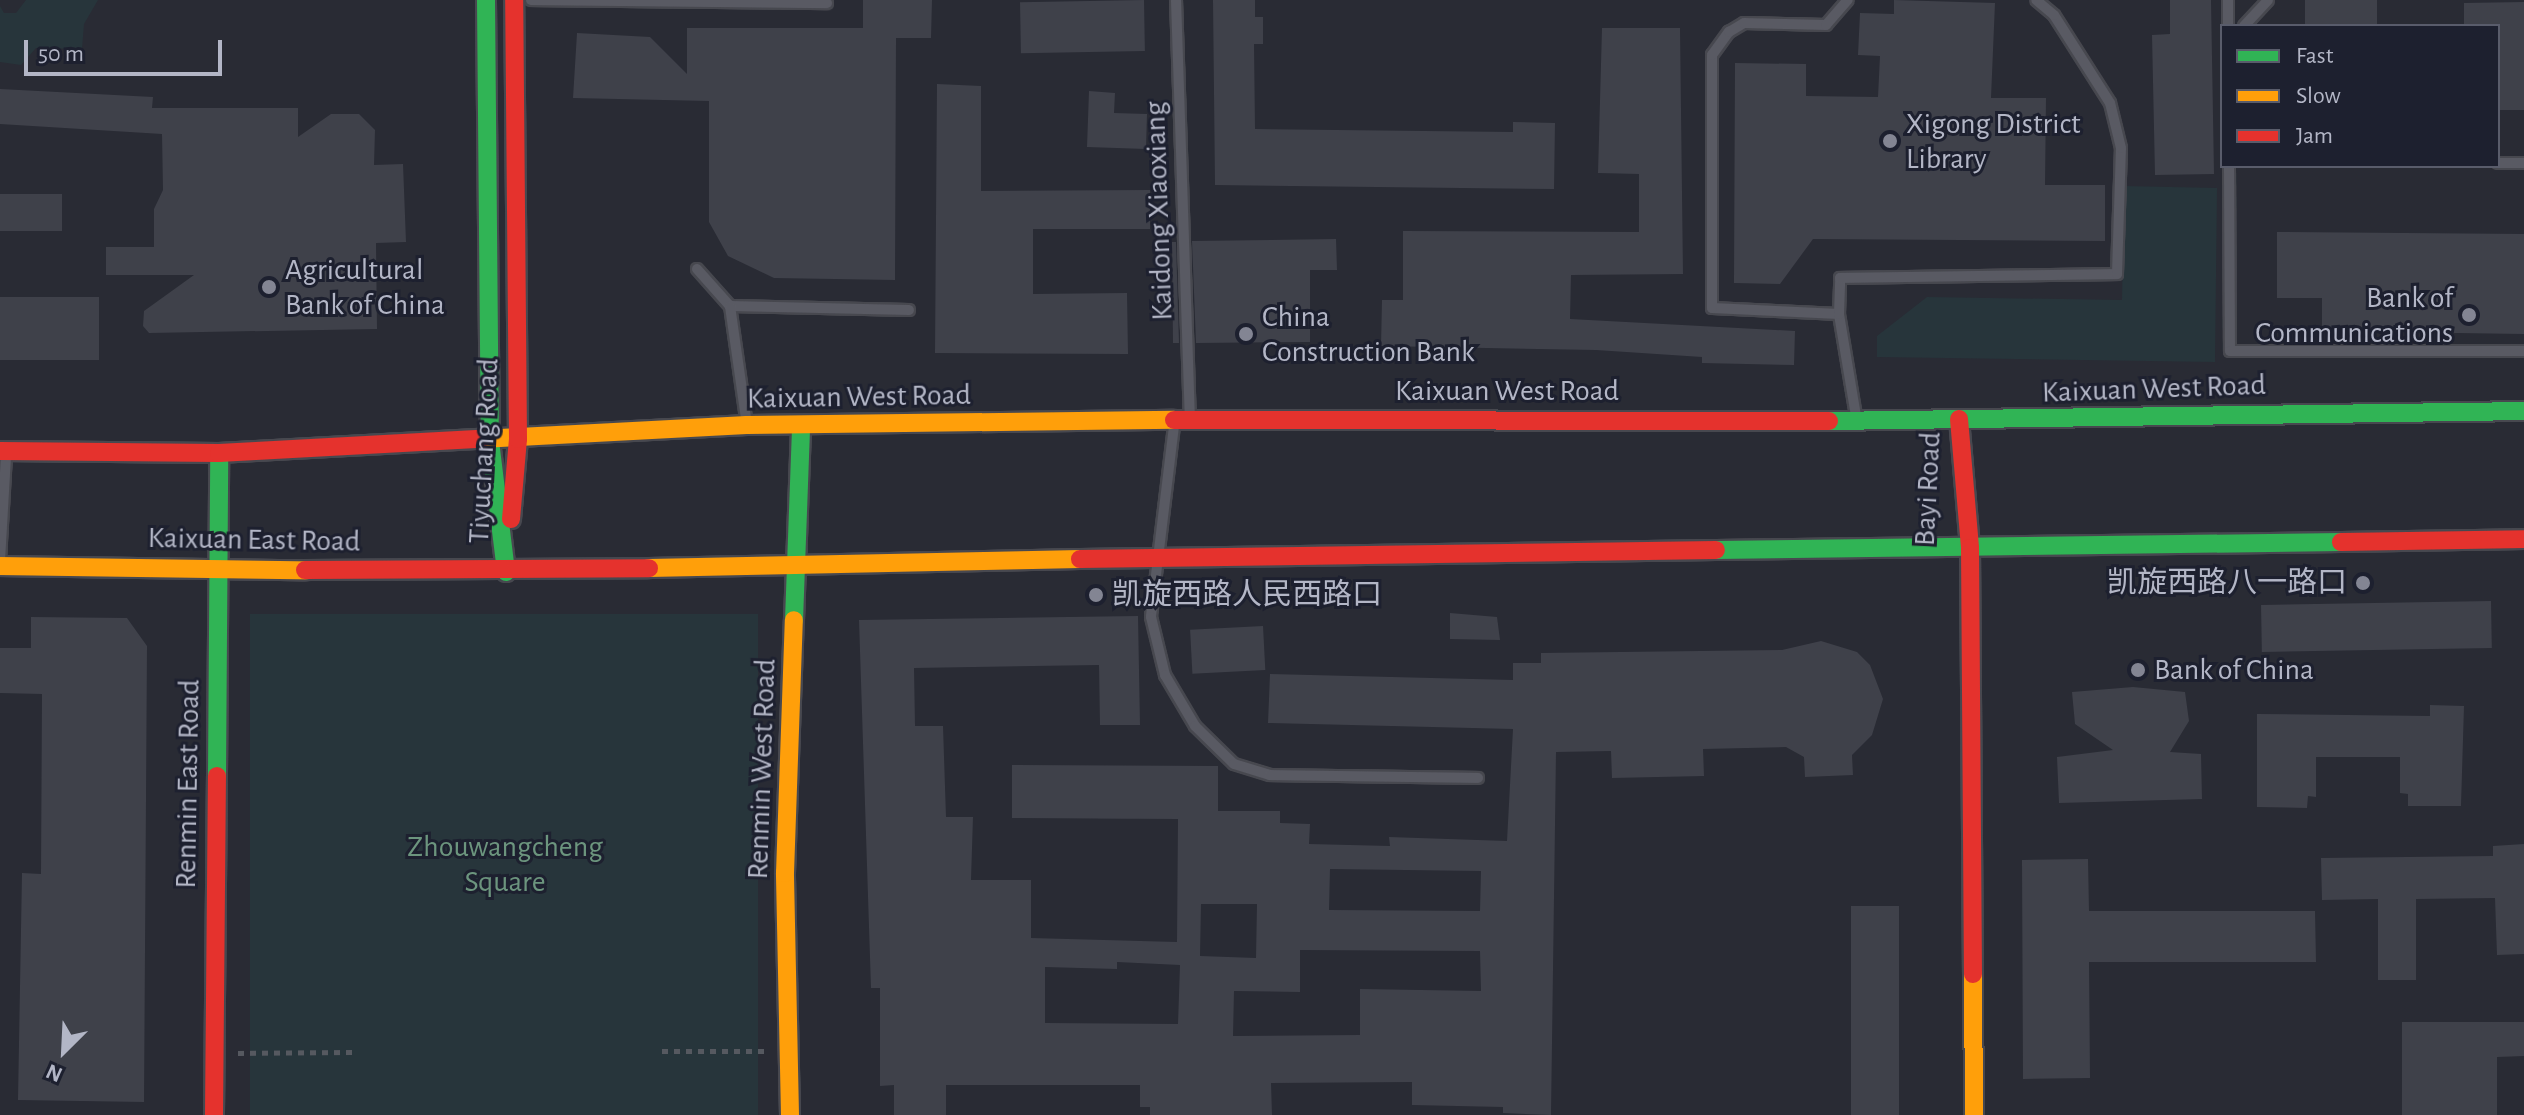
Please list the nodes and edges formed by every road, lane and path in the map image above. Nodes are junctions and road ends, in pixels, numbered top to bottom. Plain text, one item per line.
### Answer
1 (486, 0) edge
2 (514, 0) edge
3 (531, 0) edge
4 (1176, 0) edge
5 (1848, 0) edge
6 (2036, 0) edge
7 (2228, 0) edge
8 (2268, 0) edge
9 (827, 3) dead end
10 (2228, 24) edge
11 (2246, 24) edge
12 (2500, 163) edge
13 (2524, 163) edge
14 (2229, 168) edge
15 (697, 269) dead end
16 (730, 306) junction
17 (909, 310) dead end
18 (1839, 314) junction
19 (2524, 351) edge
20 (2524, 411) edge
21 (1856, 418) junction
22 (1959, 419) junction
23 (1182, 420) junction
24 (747, 425) junction
25 (801, 426) junction
26 (518, 439) junction
27 (490, 441) junction
28 (3, 451) edge
29 (219, 453) junction
30 (2524, 539) edge
31 (1961, 548) junction
32 (1158, 559) junction
33 (797, 563) junction
34 (0, 566) edge
35 (218, 567) junction
36 (506, 572) junction
37 (1478, 778) dead end
38 (662, 1051) dead end
39 (353, 1052) dead end
40 (789, 1052) junction
41 (213, 1054) junction
42 (214, 1115) edge
43 (790, 1115) edge
44 (1956, 1115) edge
45 (1974, 1115) edge

1 - 27 main road, Tiyuchang Road
2 - 26 main road, Tiyuchang Road
3 - 9 lane
4 - 23 lane, Kaidong Xiaoxiang
5 - 18 lane
6 - 18 lane
7 - 10 lane
8 - 11 lane
12 - 13 lane
14 - 19 lane
15 - 16 lane
16 - 17 lane
16 - 24 lane
18 - 21 lane
20 - 22 main road, Kaixuan West Road
21 - 22 main road, Kaixuan West Road
21 - 23 main road, Kaixuan West Road
22 - 31 main road, Bayi Road
23 - 25 main road, Kaixuan West Road
23 - 32 lane, Kaidong Xiaoxiang
24 - 25 main road, Kaixuan West Road
24 - 26 main road, Kaixuan West Road
25 - 33 main road, Renmin West Road
26 - 27 main road, Kaixuan West Road
26 - 36 main road, Tiyuchang Road
27 - 29 main road
27 - 36 main road, Tiyuchang Road
28 - 29 main road
28 - 34 lane
29 - 35 main road, Renmin East Road
30 - 31 main road
31 - 32 main road
31 - 44 main road, Bayi Road
31 - 45 main road, Bayi Road
32 - 33 main road
32 - 37 lane, Kaidong Xiaoxiang
33 - 36 main road
33 - 40 main road, Renmin West Road
34 - 35 main road, Kaixuan East Road
35 - 36 main road, Kaixuan East Road
35 - 41 main road, Renmin East Road
38 - 40 path
39 - 41 path
40 - 43 main road, Renmin West Road
41 - 42 main road, Renmin East Road

